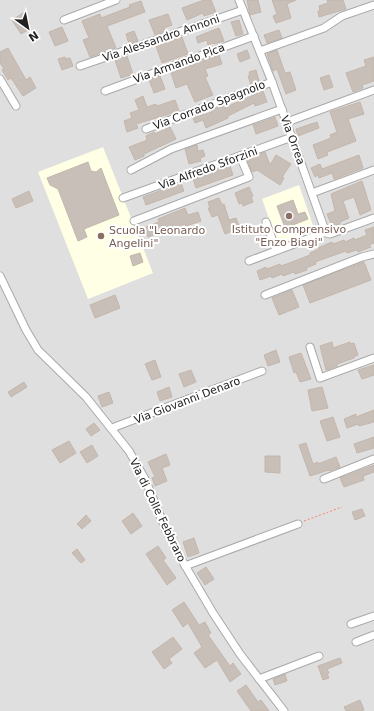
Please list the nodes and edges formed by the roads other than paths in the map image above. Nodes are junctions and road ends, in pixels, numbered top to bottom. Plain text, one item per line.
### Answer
1 (116, 0) edge
2 (239, 0) edge
3 (374, 5) edge
4 (243, 10) junction
5 (64, 20) dead end
6 (254, 36) junction
7 (260, 51) junction
8 (80, 66) dead end
9 (0, 79) edge
10 (272, 82) junction
11 (374, 90) edge
12 (105, 91) dead end
13 (16, 106) dead end
14 (282, 109) junction
15 (287, 122) junction
16 (146, 129) dead end
17 (292, 137) junction
18 (240, 156) junction
19 (131, 170) dead end
20 (374, 170) edge
21 (312, 193) junction
22 (124, 198) dead end
23 (374, 218) edge
24 (134, 221) dead end
25 (266, 222) dead end
26 (326, 232) junction
27 (276, 250) junction
28 (374, 254) edge
29 (249, 261) dead end
30 (0, 276) edge
31 (265, 295) dead end
32 (310, 347) dead end
33 (374, 358) edge
34 (262, 371) dead end
35 (112, 428) junction
36 (374, 459) edge
37 (324, 479) dead end
38 (298, 524) road end
39 (185, 566) junction
40 (374, 616) edge
41 (351, 624) dead end
42 (374, 635) edge
43 (356, 642) dead end
44 (319, 656) dead end
45 (259, 679) junction
46 (284, 711) edge

1 - 5 street
2 - 4 street, Via Orrea
3 - 7 street
4 - 6 street, Via Orrea
4 - 8 street, Via Alessandro Annoni
6 - 7 street, Via Orrea
6 - 12 street, Via Armando Pica
7 - 10 street, Via Orrea
9 - 13 street
10 - 14 street, Via Orrea
10 - 16 street, Via Corrado Spagnolo
11 - 15 street
14 - 15 street, Via Orrea
14 - 19 street
15 - 17 street, Via Orrea
17 - 18 street, Via Alfredo Sforzini
17 - 21 street, Via Orrea
18 - 22 street, Via Alfredo Sforzini
18 - 24 street
20 - 21 street
21 - 26 street, Via Orrea
23 - 26 street
25 - 27 street
26 - 27 street
27 - 29 street
28 - 31 street
30 - 35 street, Via di Colle Febbraro
32 - 33 street
34 - 35 street, Via Giovanni Denaro
35 - 39 street, Via di Colle Febbraro
36 - 37 street
38 - 39 street
39 - 45 street, Via di Colle Febbraro
40 - 41 street
42 - 43 street
44 - 45 street
45 - 46 street, Via di Colle Febbraro

